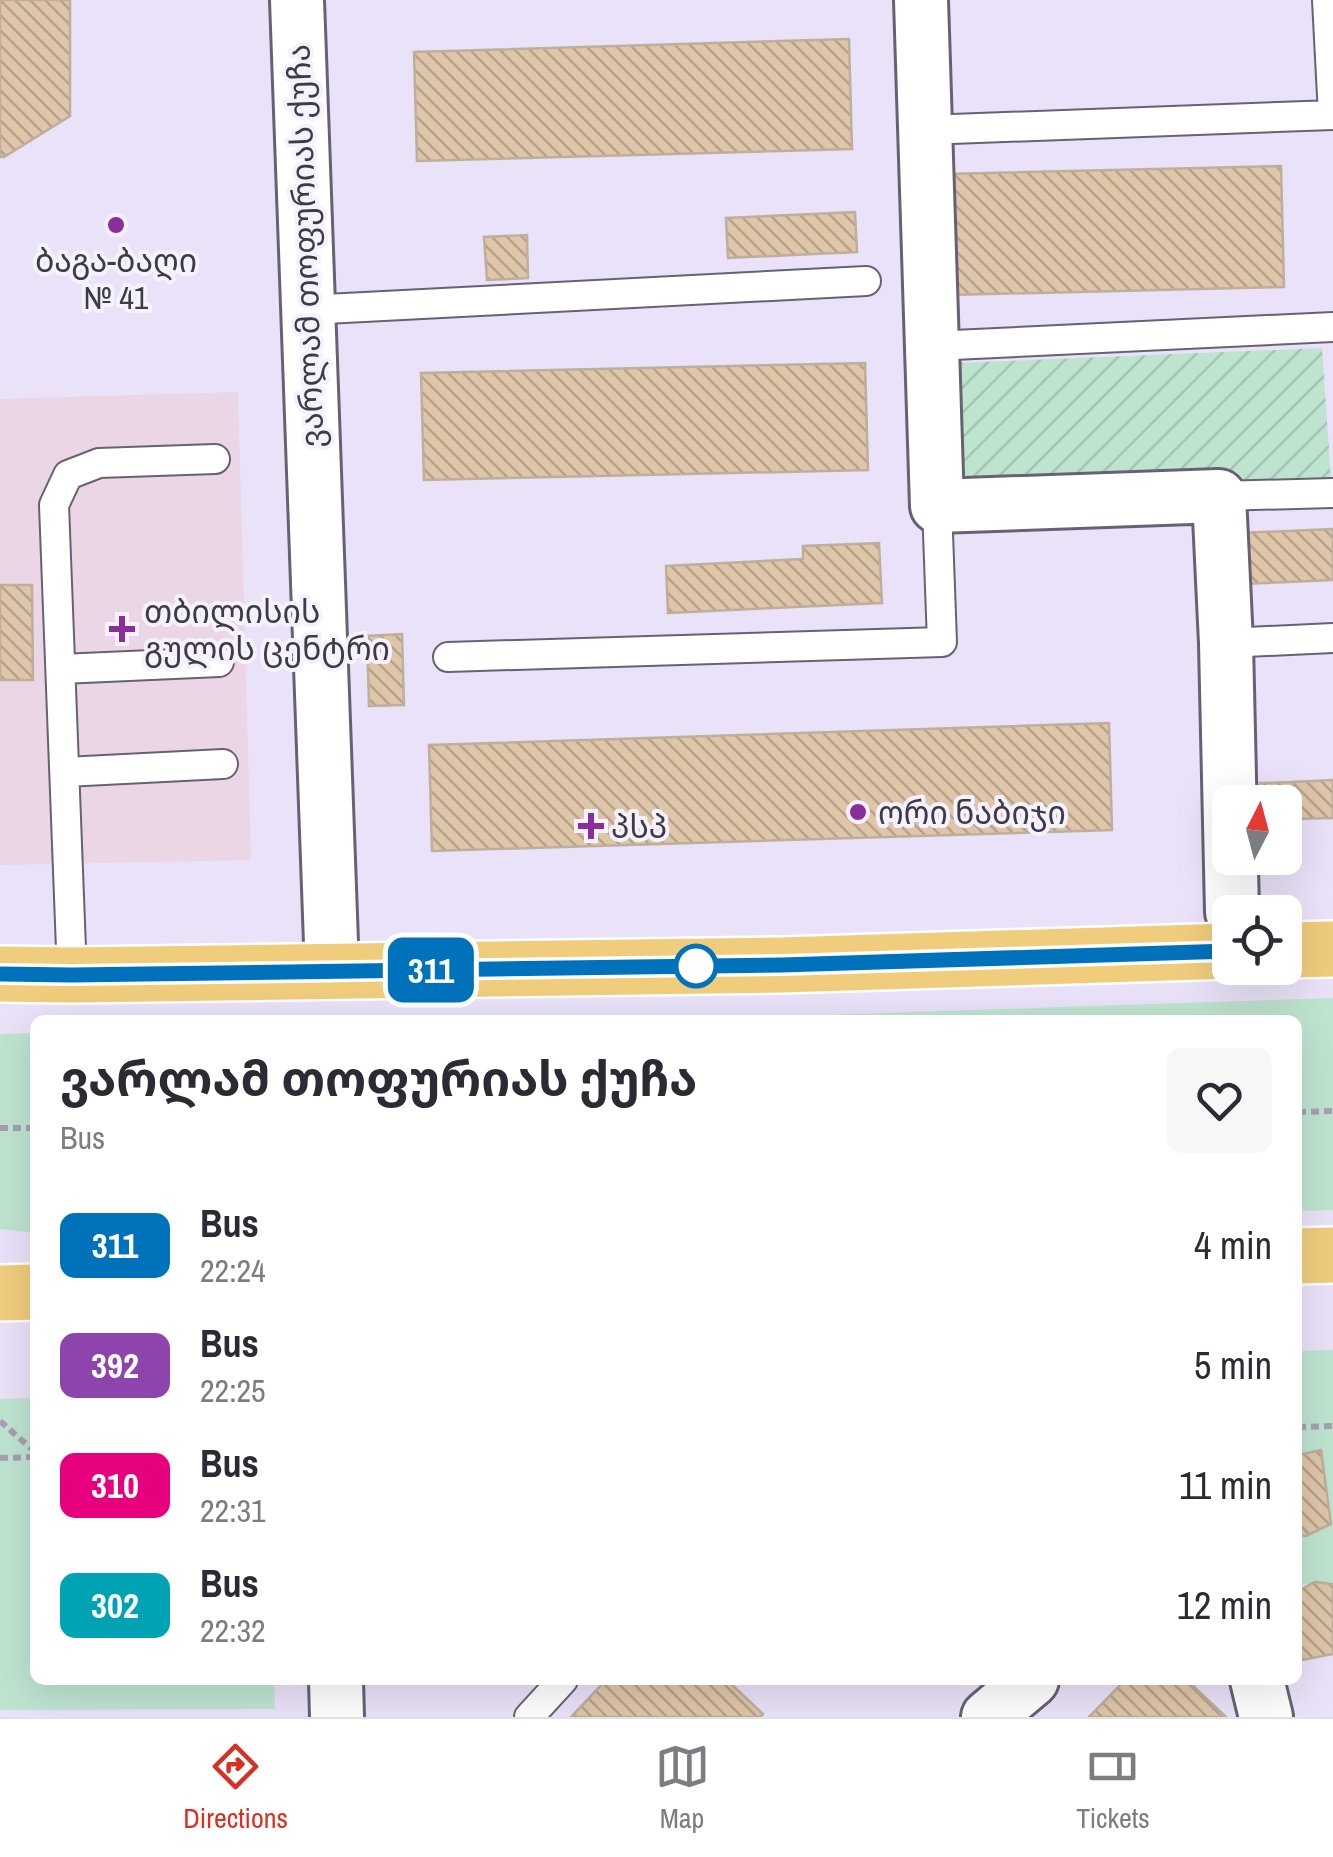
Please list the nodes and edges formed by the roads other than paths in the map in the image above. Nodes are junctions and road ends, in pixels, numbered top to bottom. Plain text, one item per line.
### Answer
1 (296, 0) edge
2 (921, 0) edge
3 (933, 0) edge
4 (1328, 0) edge
5 (1333, 115) edge
6 (925, 130) junction
7 (866, 281) dead end
8 (306, 310) junction
9 (1333, 327) edge
10 (932, 346) junction
11 (215, 459) dead end
12 (1333, 492) edge
13 (1218, 496) junction
14 (937, 506) junction
15 (1333, 638) edge
16 (1226, 642) junction
17 (448, 658) dead end
18 (219, 662) dead end
19 (61, 669) junction
20 (223, 764) dead end
21 (65, 772) junction
22 (1232, 895) edge
23 (1333, 949) edge
24 (1302, 950) edge
25 (1212, 953) edge
26 (332, 971) junction
27 (0, 974) edge
28 (72, 975) junction
29 (1333, 1255) edge
30 (1302, 1256) edge
31 (30, 1292) edge
32 (0, 1293) edge
33 (336, 1685) edge
34 (558, 1685) edge
35 (1026, 1685) edge
36 (1258, 1685) edge
37 (337, 1717) edge
38 (529, 1717) edge
39 (988, 1717) edge
40 (1266, 1717) edge

1 - 8 street, ვარლამ თოფურიას ქუჩა
2 - 3 lane
2 - 6 street
4 - 5 lane
5 - 6 lane
6 - 10 street
7 - 8 lane
8 - 26 street, ვარლამ თოფურიას ქუჩა
9 - 10 lane
10 - 14 street
11 - 19 lane
12 - 13 lane
13 - 14 street
13 - 16 street
14 - 17 lane
15 - 16 lane
16 - 22 street
18 - 19 lane
19 - 21 lane
20 - 21 lane
21 - 28 lane
23 - 24 main road
25 - 26 main road
26 - 28 main road
27 - 28 main road
29 - 30 main road
31 - 32 main road
33 - 37 street
34 - 38 lane
35 - 39 street
36 - 40 street

